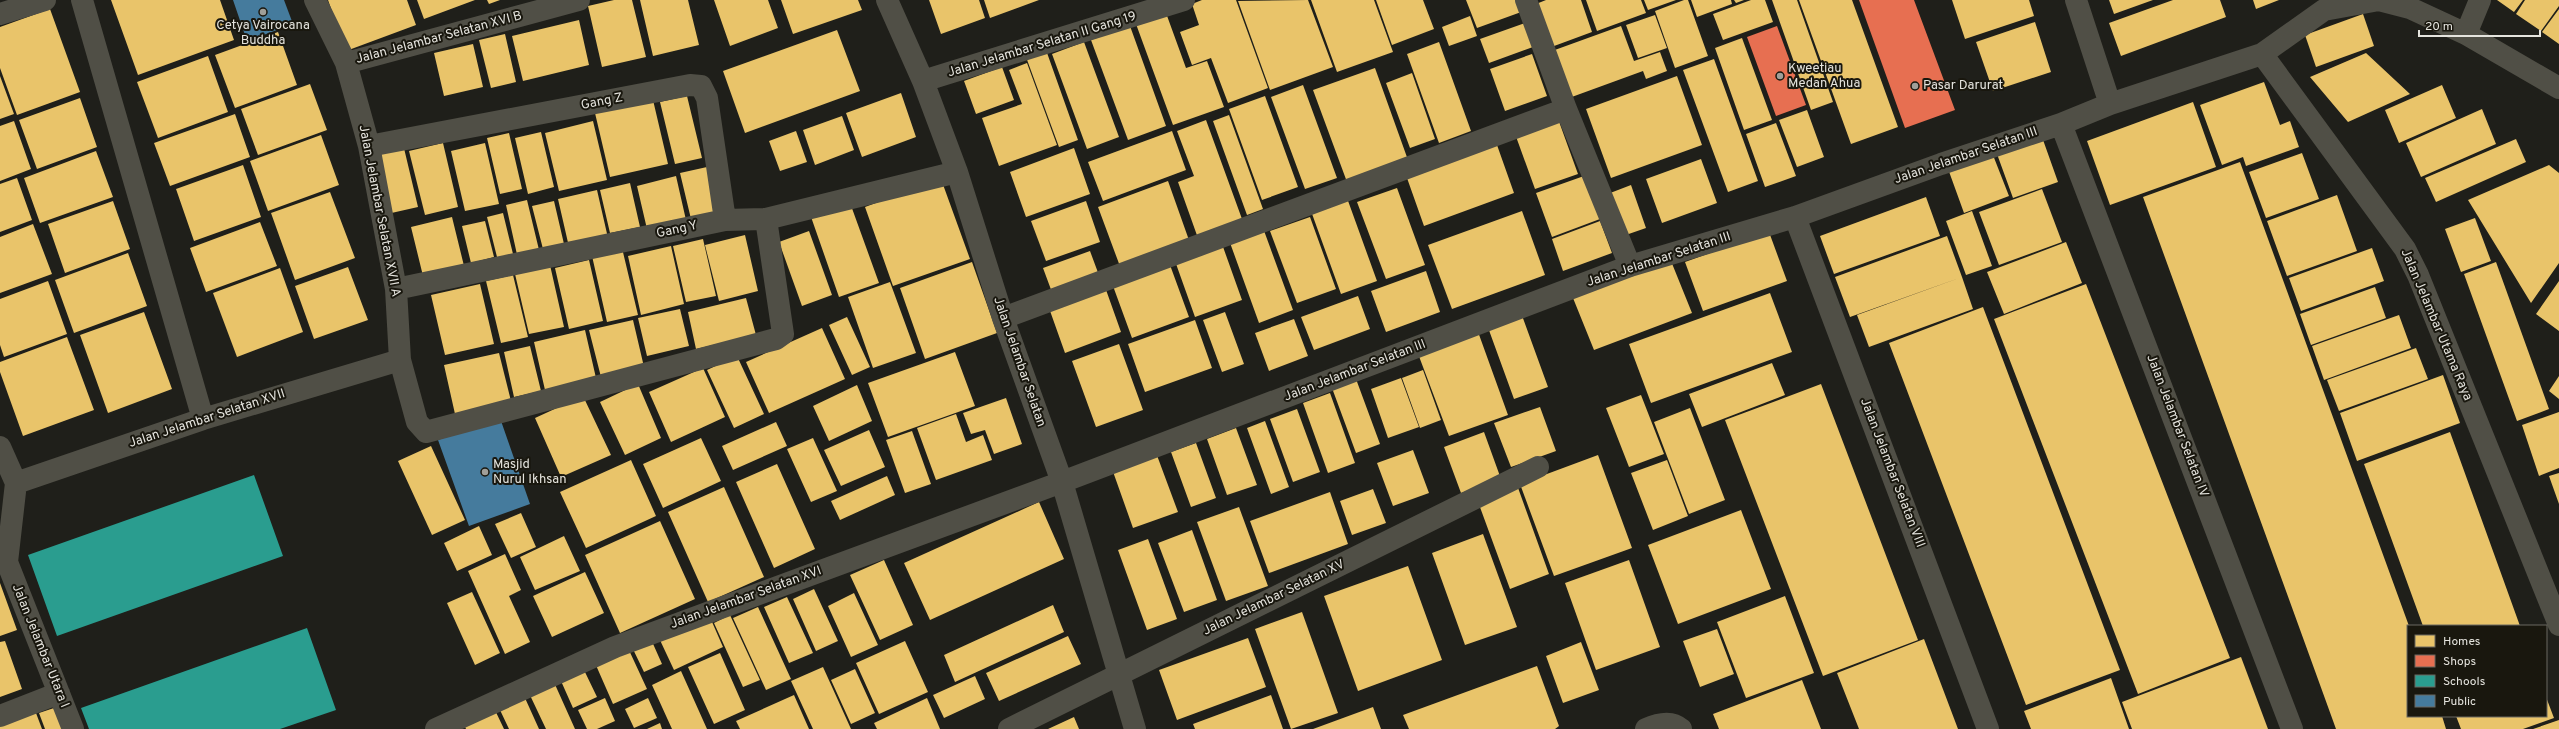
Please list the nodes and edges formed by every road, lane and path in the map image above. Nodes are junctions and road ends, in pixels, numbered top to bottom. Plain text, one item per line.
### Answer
1 (45, 0) edge
2 (82, 0) edge
3 (315, 0) edge
4 (579, 0) edge
5 (887, 0) edge
6 (1184, 0) edge
7 (1526, 0) edge
8 (2076, 0) edge
9 (2480, 0) edge
10 (0, 14) edge
11 (2466, 34) junction
12 (2262, 54) junction
13 (346, 63) junction
14 (923, 81) junction
15 (2559, 88) edge
16 (2110, 104) junction
17 (1566, 109) junction
18 (2061, 124) junction
19 (369, 146) junction
20 (956, 172) junction
21 (1795, 217) junction
22 (766, 219) junction
23 (725, 220) junction
24 (1630, 266) junction
25 (396, 289) junction
26 (1003, 318) junction
27 (400, 360) junction
28 (203, 419) junction
29 (0, 447) edge
30 (1538, 467) dead end
31 (1062, 482) junction
32 (16, 483) junction
33 (3, 563) edge
34 (2559, 625) edge
35 (1120, 674) junction
36 (59, 693) junction
37 (0, 716) edge
38 (1651, 726) edge
39 (73, 729) edge
40 (436, 729) edge
41 (1009, 729) edge
42 (1135, 729) edge
43 (1681, 729) edge
44 (1988, 729) edge
45 (2292, 729) edge

1 - 10 street
2 - 28 street
3 - 13 street, Jalan Jelambar Selatan XVII A
4 - 13 street, Jalan Jelambar Selatan XVI B
5 - 14 street, Jalan Jelambar Selatan
6 - 14 street, Jalan Jelambar Selatan II Gang 19
7 - 17 street
8 - 16 street
9 - 11 street
11 - 12 street, Jalan Jelambar Selatan III
11 - 15 street, Jalan Jelambar Selatan III
12 - 16 street, Jalan Jelambar Selatan III
12 - 34 street, Jalan Jelambar Utama Raya
13 - 19 street, Jalan Jelambar Selatan XVII A
14 - 20 street, Jalan Jelambar Selatan
16 - 18 street, Jalan Jelambar Selatan III
17 - 24 street
17 - 26 street
18 - 21 street, Jalan Jelambar Selatan III
18 - 45 street, Jalan Jelambar Selatan IV
19 - 23 street, Gang Z
19 - 25 street, Jalan Jelambar Selatan XVII A
20 - 22 street, Gang Y
20 - 26 street, Jalan Jelambar Selatan
21 - 24 street, Jalan Jelambar Selatan III
21 - 44 street, Jalan Jelambar Selatan VIII
22 - 23 street, Gang Y
22 - 27 street, Jalan Jelambar Selatan XVII A
23 - 25 street, Gang Y
24 - 31 street, Jalan Jelambar Selatan III
25 - 27 street, Jalan Jelambar Selatan XVII A
26 - 31 street, Jalan Jelambar Selatan
27 - 28 street, Jalan Jelambar Selatan XVII
28 - 32 street, Jalan Jelambar Selatan XVII
29 - 32 street
30 - 35 street, Jalan Jelambar Selatan XV
31 - 35 street, Jalan Jelambar Selatan
31 - 40 street, Jalan Jelambar Selatan XVI
32 - 33 street, Jalan Jelambar Utara I
33 - 36 street, Jalan Jelambar Utara I
35 - 41 street, Jalan Jelambar Selatan XV
35 - 42 street, Jalan Jelambar Selatan
36 - 37 street
36 - 39 street, Jalan Jelambar Utara I
38 - 43 street

